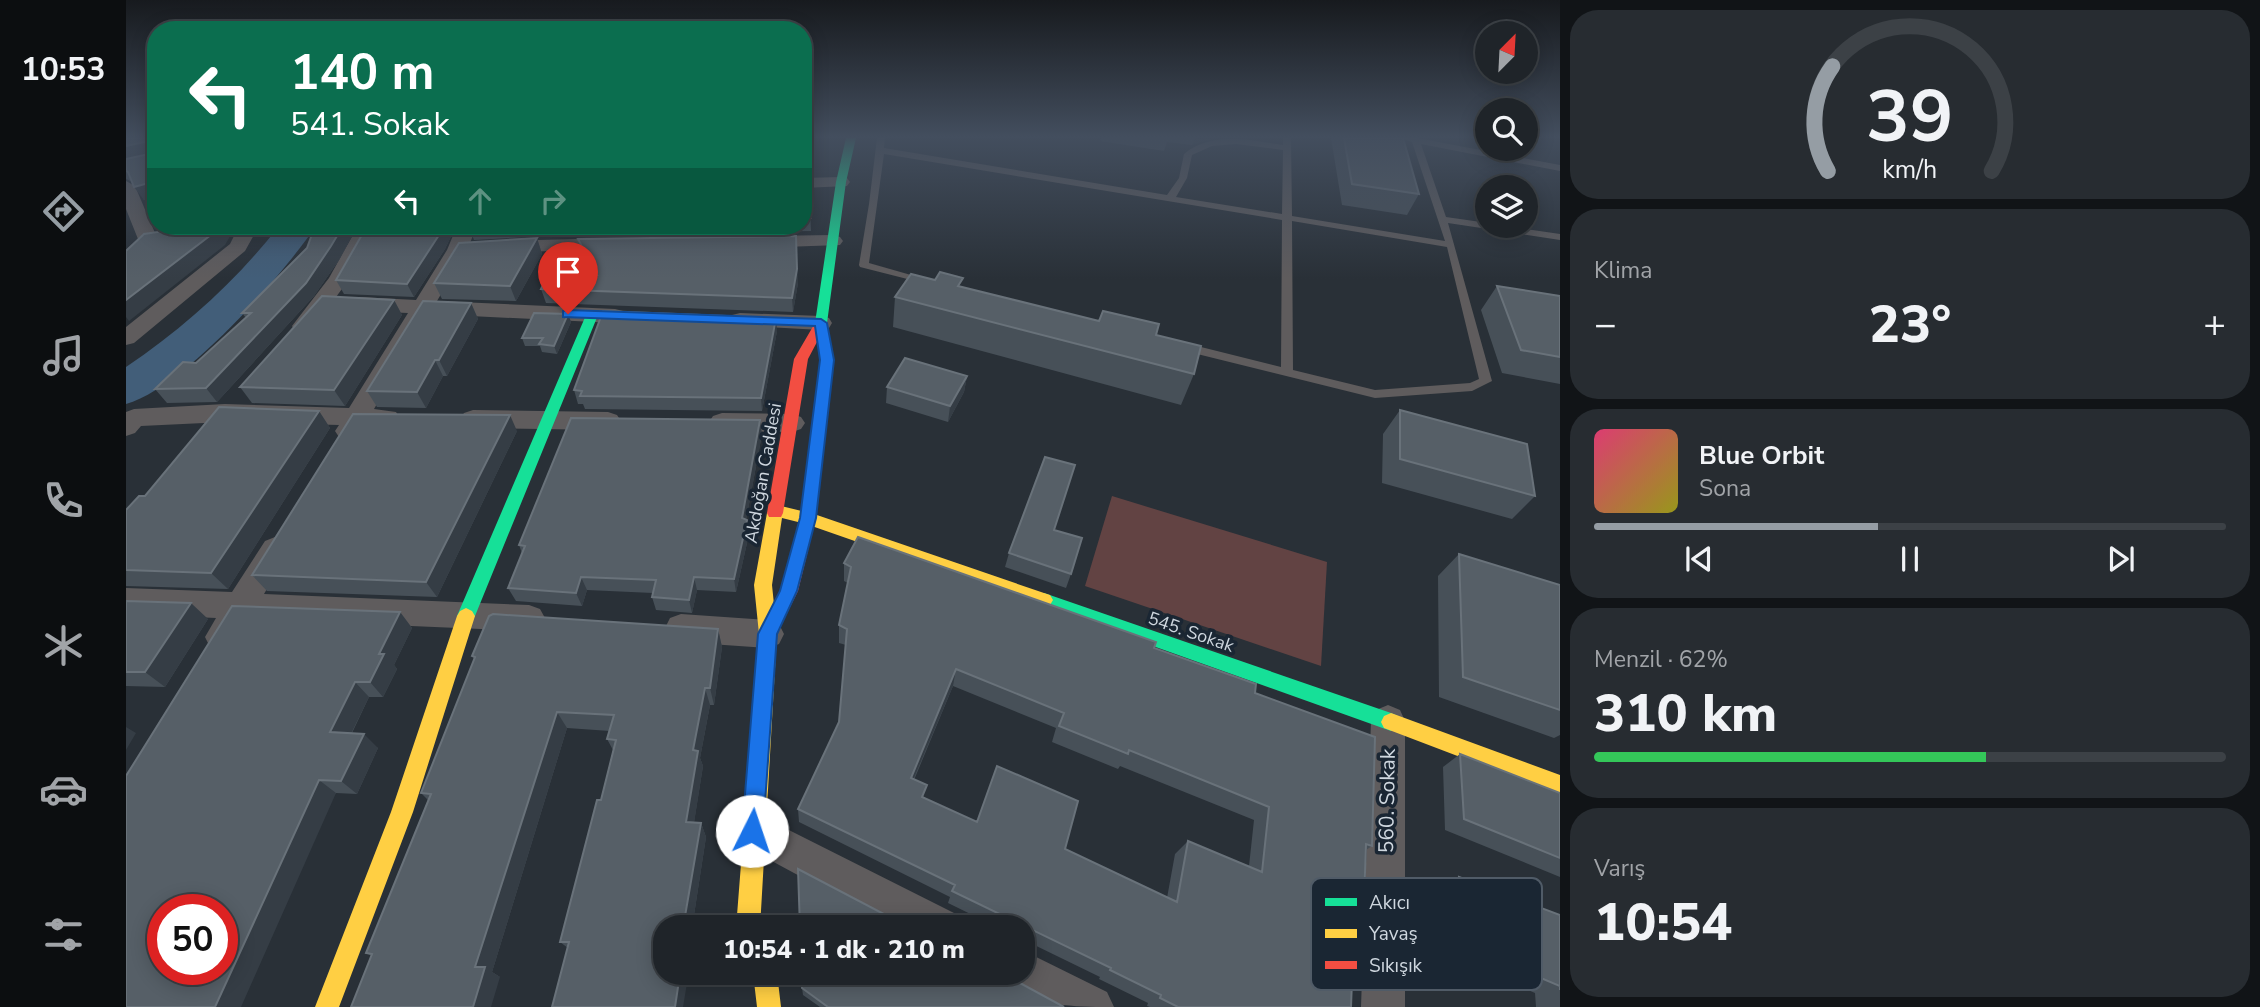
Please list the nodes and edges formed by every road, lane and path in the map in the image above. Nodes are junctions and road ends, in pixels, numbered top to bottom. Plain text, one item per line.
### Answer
1 (840, 185) edge
2 (875, 185) edge
3 (1091, 185) edge
4 (1178, 185) edge
5 (1286, 185) edge
6 (1431, 185) edge
7 (126, 186) edge
8 (1170, 198) junction
9 (131, 207) edge
10 (1286, 218) junction
11 (1442, 219) junction
12 (245, 235) edge
13 (364, 235) edge
14 (563, 235) edge
15 (1560, 237) edge
16 (462, 238) edge
17 (833, 241) junction
18 (737, 242) edge
19 (628, 243) edge
20 (1451, 245) junction
21 (126, 261) edge
22 (943, 285) edge
23 (324, 302) junction
24 (422, 307) junction
25 (592, 315) junction
26 (632, 317) edge
27 (713, 319) edge
28 (821, 323) junction
29 (126, 338) edge
30 (288, 342) edge
31 (1168, 342) edge
32 (1287, 374) junction
33 (243, 393) edge
34 (225, 413) junction
35 (356, 418) junction
36 (411, 418) edge
37 (453, 419) edge
38 (550, 420) junction
39 (631, 421) edge
40 (698, 422) edge
41 (792, 423) junction
42 (126, 426) edge
43 (207, 433) edge
44 (334, 453) edge
45 (777, 511) junction
46 (808, 518) junction
47 (290, 524) edge
48 (126, 601) edge
49 (240, 606) junction
50 (467, 614) junction
51 (563, 620) edge
52 (658, 626) edge
53 (768, 634) junction
54 (204, 663) edge
55 (1388, 721) junction
56 (1560, 785) edge
57 (752, 831) junction
58 (1385, 878) edge
59 (749, 915) edge
60 (760, 915) edge
61 (914, 915) edge
62 (1035, 978) edge
63 (766, 985) edge
64 (327, 1007) edge
65 (769, 1007) edge
66 (1092, 1007) edge

1 - 17 main road, Akdoğan Caddesi
2 - 22 lane
3 - 8 lane
4 - 8 lane
5 - 10 lane
6 - 11 lane
7 - 9 street
8 - 10 lane
9 - 21 street
10 - 20 lane
10 - 32 lane
11 - 15 lane
11 - 20 lane
12 - 29 street
13 - 23 street
14 - 16 street
14 - 19 street
16 - 24 street
17 - 18 street
17 - 28 main road, Akdoğan Caddesi
20 - 32 lane
23 - 24 street
23 - 30 street
24 - 25 street
24 - 35 street
25 - 26 street
25 - 38 main road
27 - 28 street
28 - 41 main road, Akdoğan Caddesi
28 - 46 main road, Akdoğan Caddesi
31 - 32 lane
33 - 34 street
34 - 35 street
34 - 42 street
34 - 43 street
35 - 36 street
35 - 44 street
37 - 38 street
38 - 39 street
38 - 50 main road
40 - 41 street
41 - 45 main road, Akdoğan Caddesi
45 - 46 main road, 545. Sokak
45 - 53 main road, Akdoğan Caddesi
46 - 53 main road, Akdoğan Caddesi
46 - 55 main road, 545. Sokak
47 - 49 street
48 - 49 street
49 - 50 street
49 - 54 street
50 - 51 street
50 - 64 main road
52 - 53 street
53 - 57 main road, Akdoğan Caddesi
55 - 56 main road, 545. Sokak
55 - 58 street, 560. Sokak
57 - 59 main road, Akdoğan Caddesi
57 - 60 main road, Akdoğan Caddesi
57 - 61 street
62 - 66 street
63 - 65 main road

